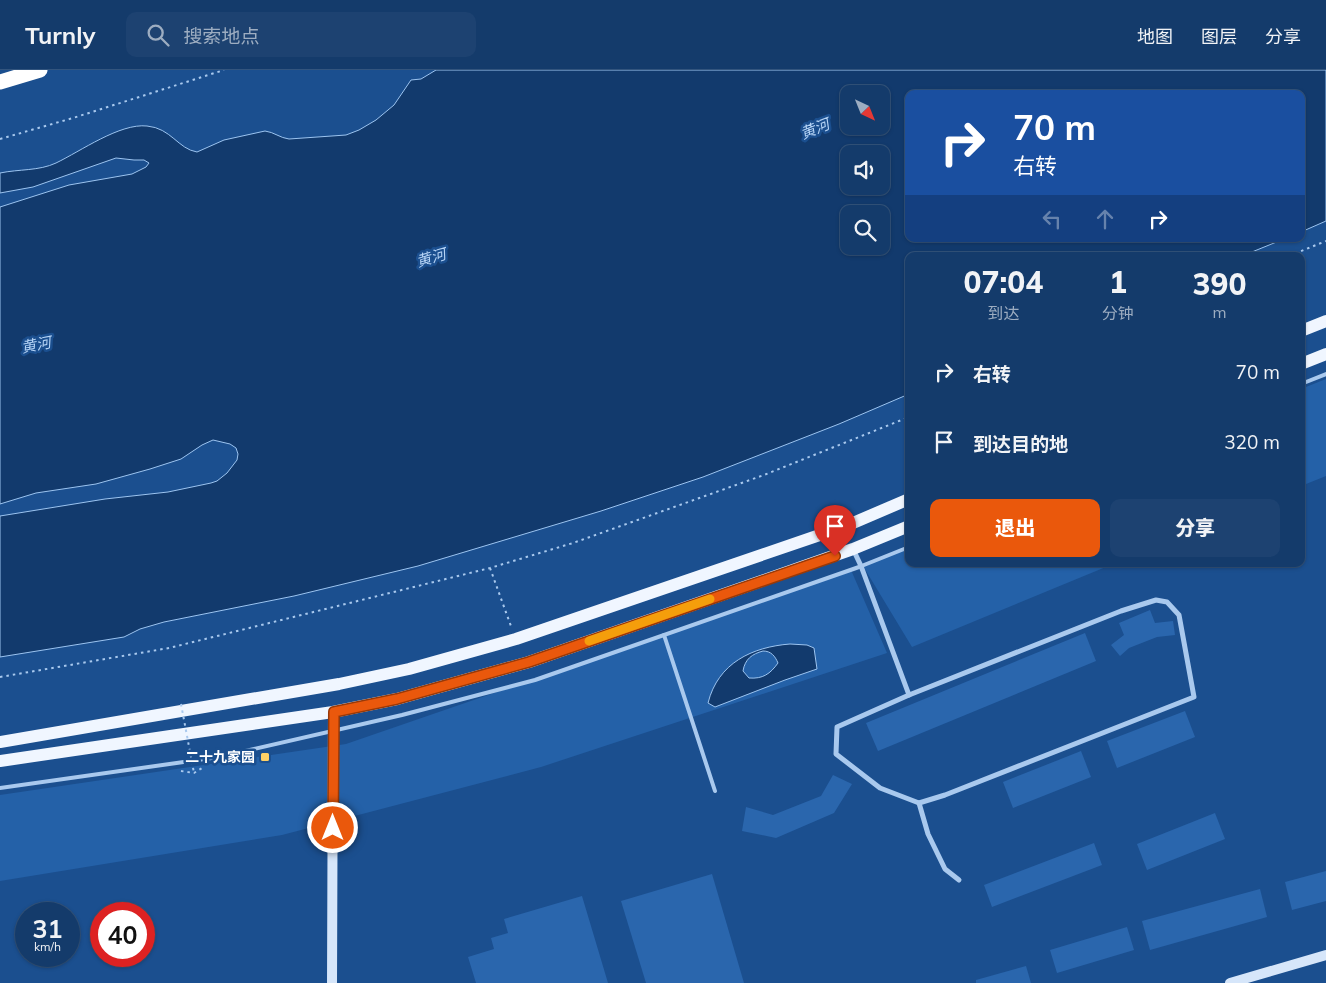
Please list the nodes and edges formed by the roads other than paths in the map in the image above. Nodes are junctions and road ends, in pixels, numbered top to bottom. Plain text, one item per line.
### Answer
1 (40, 70) edge
2 (0, 82) edge
3 (1326, 321) edge
4 (1305, 329) edge
5 (1326, 354) edge
6 (1305, 362) edge
7 (1326, 374) edge
8 (1305, 382) edge
9 (905, 501) edge
10 (905, 528) edge
11 (852, 549) junction
12 (905, 549) edge
13 (861, 566) junction
14 (664, 635) junction
15 (909, 695) junction
16 (334, 712) junction
17 (333, 730) junction
18 (0, 742) edge
19 (0, 761) edge
20 (0, 788) edge
21 (715, 791) dead end
22 (919, 803) junction
23 (959, 880) dead end
24 (1326, 955) edge
25 (332, 983) edge
26 (1230, 983) edge

1 - 2 highway
3 - 4 main road
5 - 6 main road
7 - 8 lane
9 - 18 main road
10 - 11 main road
11 - 13 street
11 - 16 main road
12 - 13 lane
13 - 14 lane
13 - 15 street
14 - 17 lane
14 - 21 lane
15 - 22 street
15 - 22 street
16 - 17 street
16 - 19 main road
17 - 20 lane
17 - 25 street
22 - 23 street
24 - 26 street

